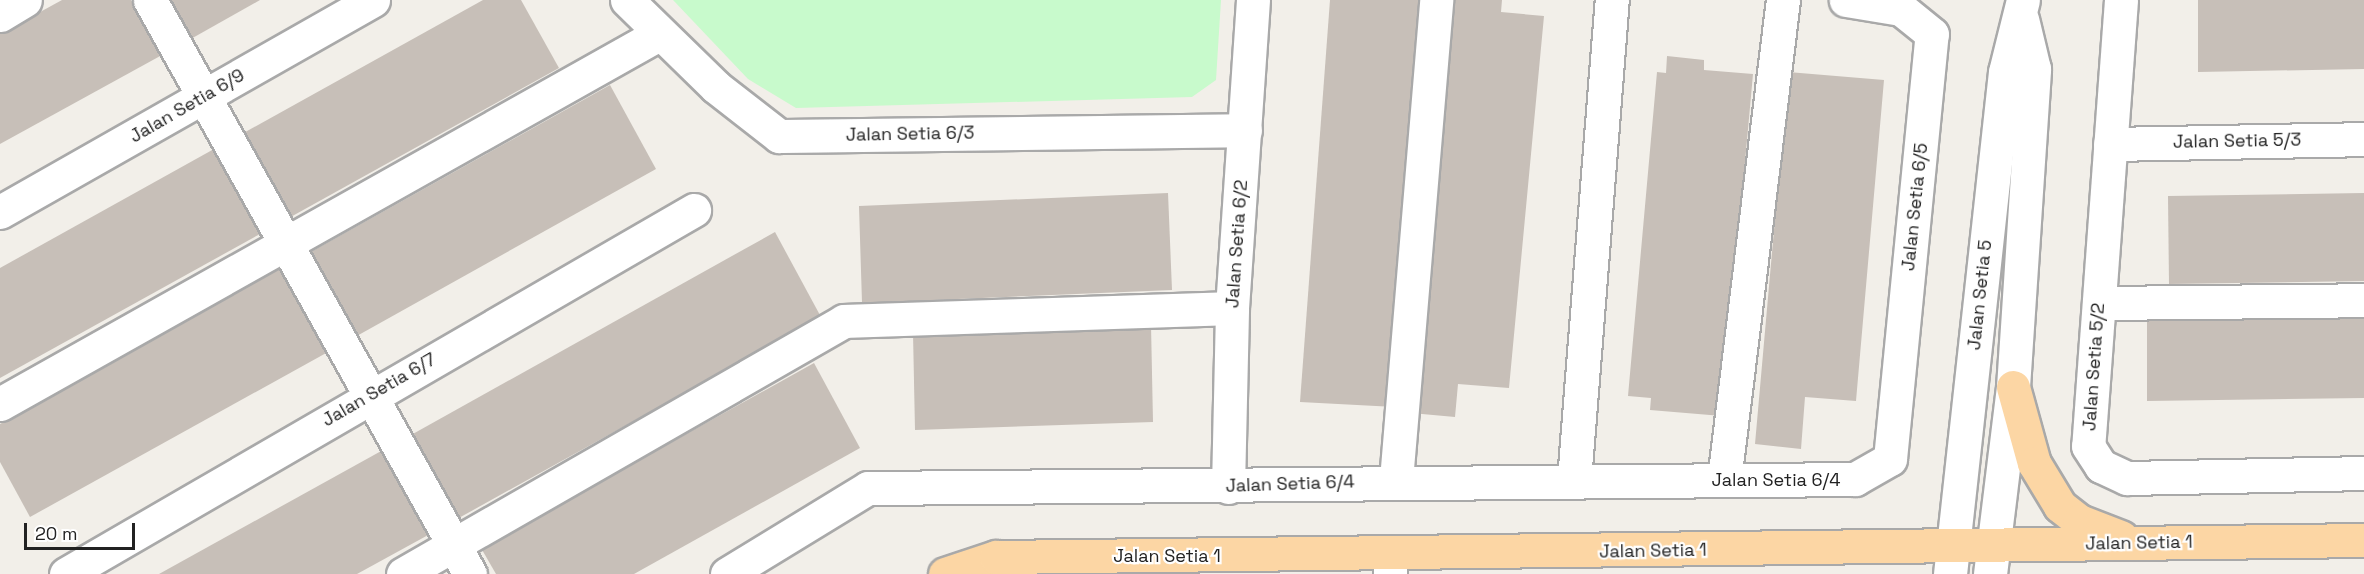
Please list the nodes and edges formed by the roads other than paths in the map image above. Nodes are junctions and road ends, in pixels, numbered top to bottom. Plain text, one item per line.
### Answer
1 (25, 0) edge
2 (150, 0) edge
3 (373, 0) edge
4 (627, 0) edge
5 (1253, 0) edge
6 (1436, 0) edge
7 (1612, 0) edge
8 (1783, 0) edge
9 (1846, 0) edge
10 (2121, 0) edge
11 (2023, 9) edge
12 (0, 15) edge
13 (659, 34) junction
14 (204, 97) junction
15 (1245, 130) junction
16 (2364, 139) edge
17 (2110, 144) junction
18 (694, 210) dead end
19 (0, 212) edge
20 (286, 243) junction
21 (2364, 300) edge
22 (2099, 303) junction
23 (1232, 308) junction
24 (2013, 387) junction
25 (370, 394) junction
26 (0, 404) edge
27 (1875, 468) joint
28 (2364, 472) edge
29 (1396, 480) junction
30 (1574, 480) junction
31 (1724, 480) junction
32 (1228, 488) junction
33 (2364, 540) edge
34 (2139, 543) junction
35 (454, 545) junction
36 (1991, 559) edge
37 (1951, 561) edge
38 (1390, 564) edge
39 (1327, 565) edge
40 (66, 574) edge
41 (403, 574) edge
42 (470, 574) edge
43 (727, 574) edge
44 (945, 574) edge

1 - 12 street
2 - 14 street
3 - 14 street, Jalan Setia 6/9
4 - 13 street, Jalan Setia 6/3
5 - 15 street, Jalan Setia 6/2
6 - 29 street
7 - 30 street
8 - 31 street
9 - 27 street, Jalan Setia 6/5
10 - 17 street, Jalan Setia 5/2
11 - 24 street, Jalan Setia 5
11 - 37 street, Jalan Setia 5
13 - 15 street, Jalan Setia 6/3
13 - 20 street
14 - 19 street, Jalan Setia 6/9
14 - 20 street
15 - 23 street, Jalan Setia 6/2
16 - 17 street, Jalan Setia 5/3
17 - 22 street, Jalan Setia 5/2
18 - 25 street, Jalan Setia 6/7
20 - 25 street
20 - 26 street
21 - 22 street
22 - 28 street, Jalan Setia 5/2
23 - 32 street, Jalan Setia 6/2
23 - 35 street
24 - 34 main road
24 - 36 street, Jalan Setia 5
25 - 35 street
25 - 40 street, Jalan Setia 6/7
27 - 31 street, Jalan Setia 6/4
29 - 30 street, Jalan Setia 6/4
29 - 32 street, Jalan Setia 6/4
30 - 31 street, Jalan Setia 6/4
32 - 43 street, Jalan Setia 6/4
33 - 34 main road, Jalan Setia 1
34 - 36 main road, Jalan Setia 1
35 - 41 street
35 - 42 street
36 - 37 main road, Jalan Setia 1
37 - 38 main road, Jalan Setia 1
38 - 39 main road, Jalan Setia 1
39 - 44 main road, Jalan Setia 1

